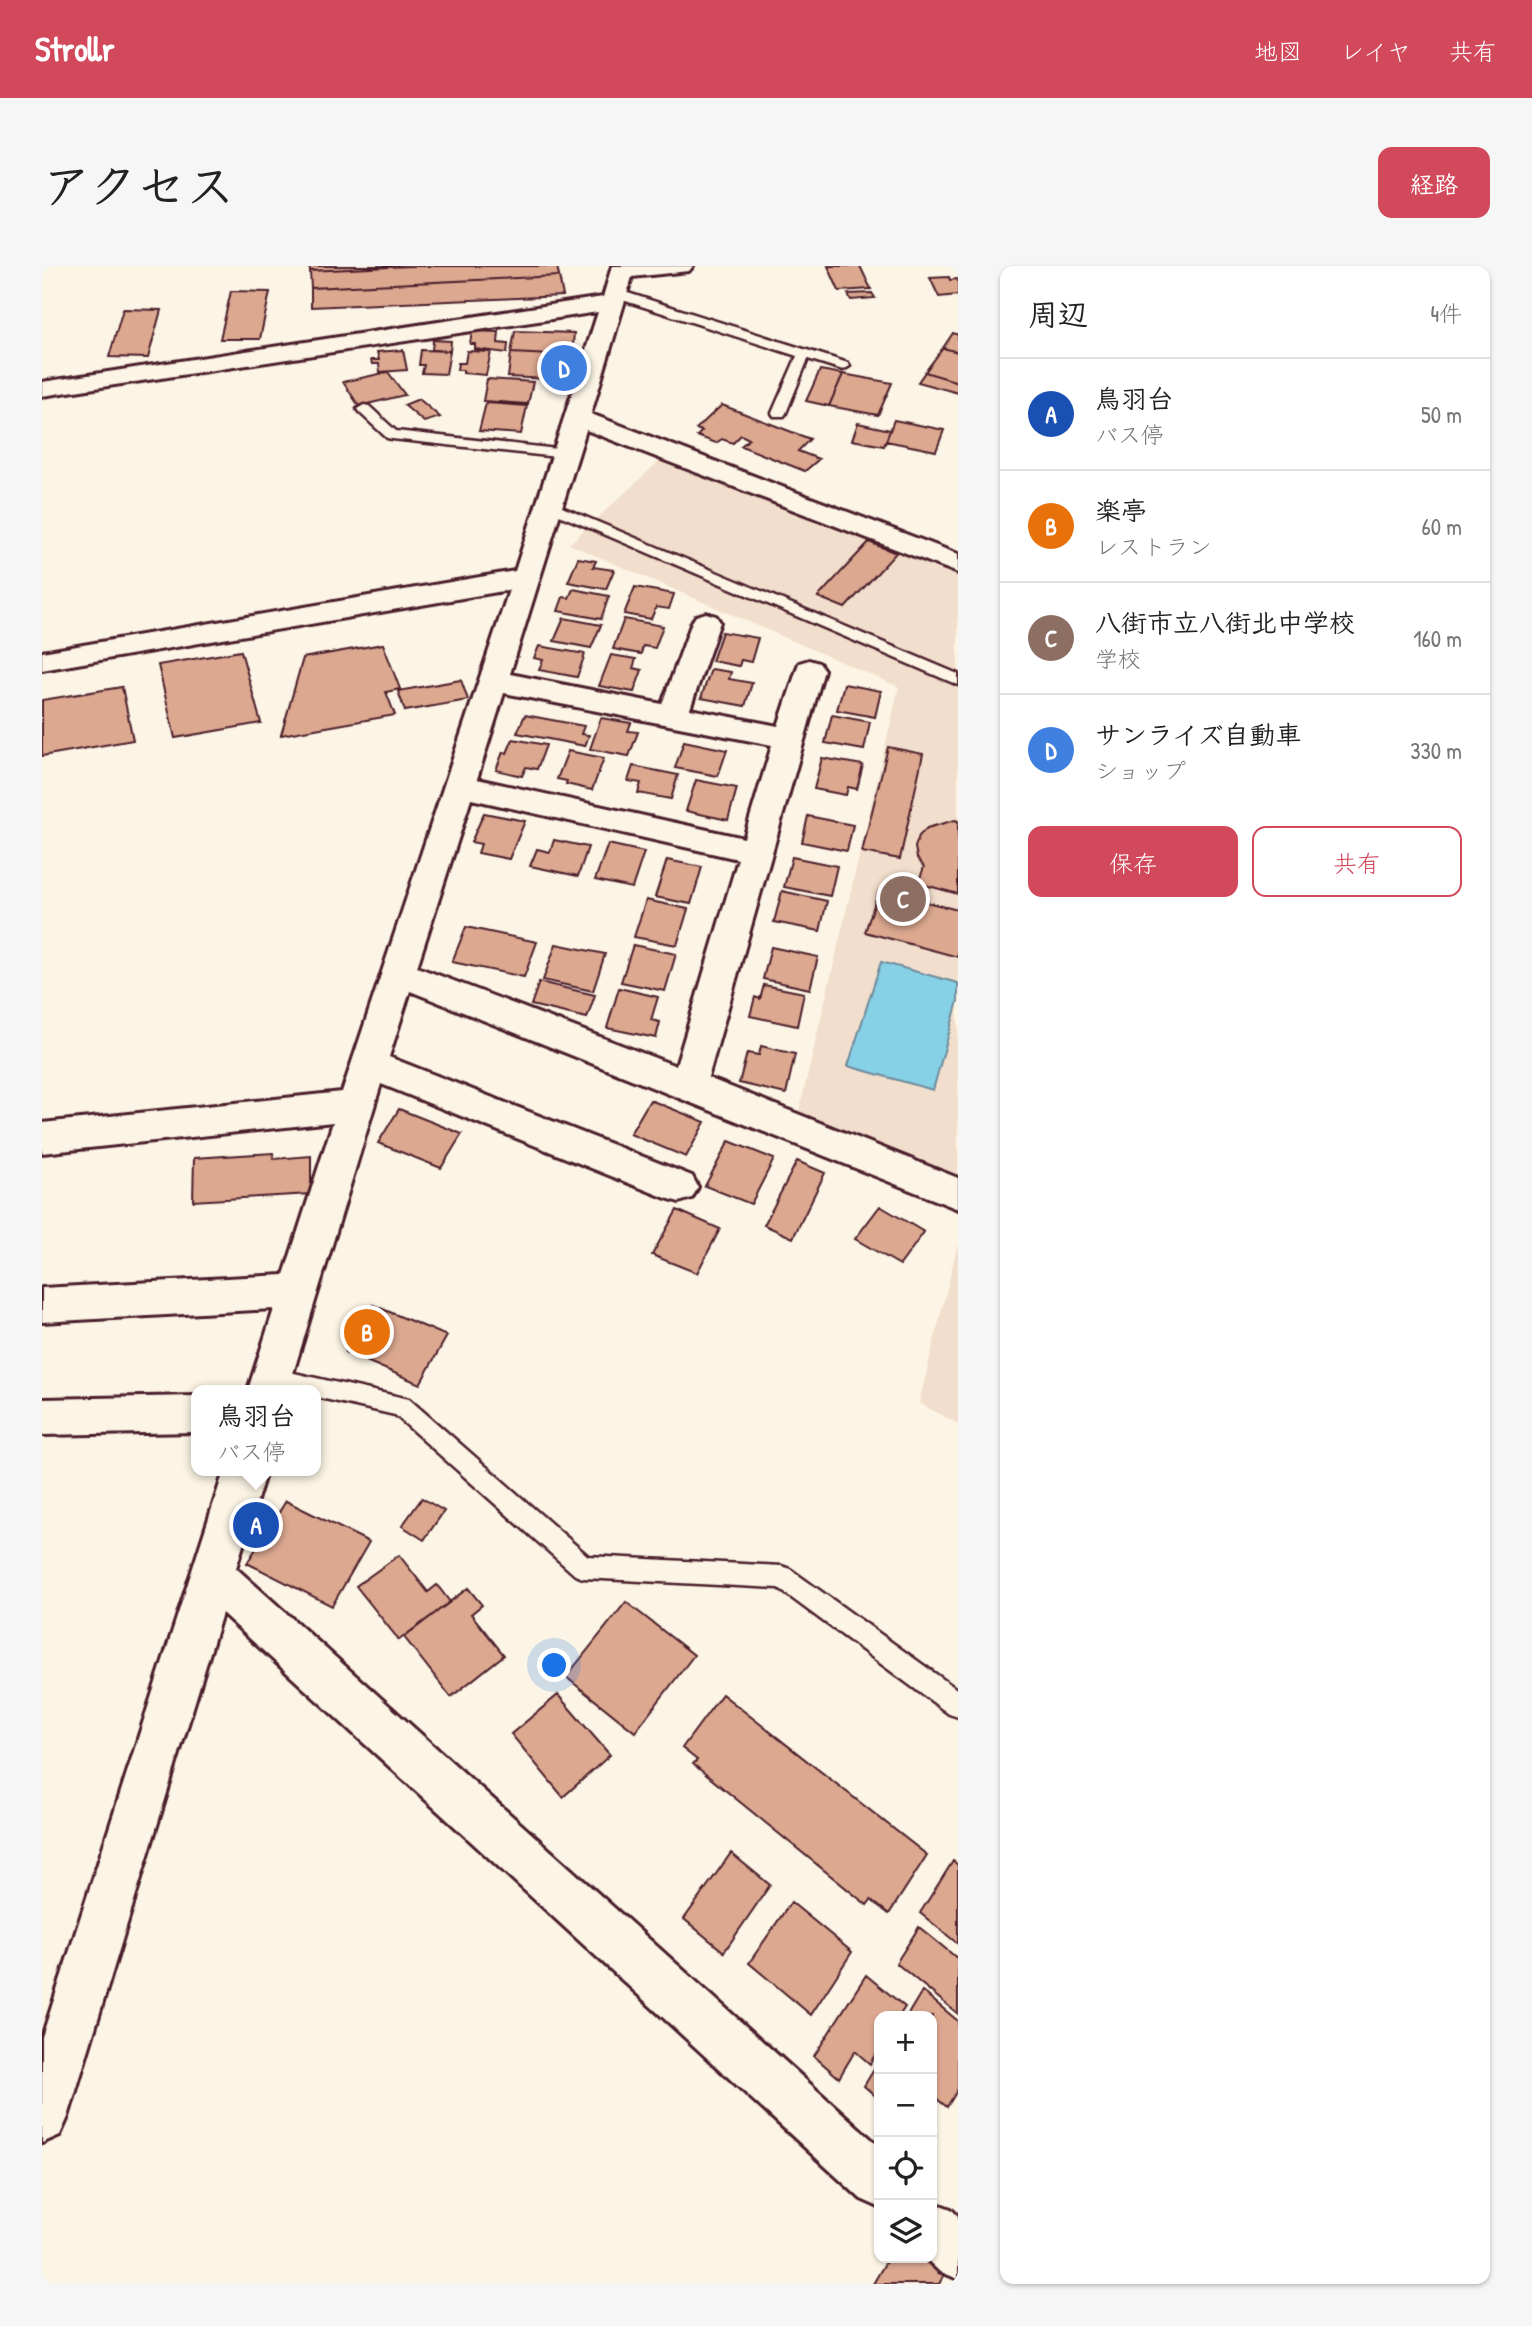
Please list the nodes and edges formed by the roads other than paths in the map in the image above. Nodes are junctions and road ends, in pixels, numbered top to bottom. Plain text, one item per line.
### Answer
1 (681, 266) edge
2 (623, 268) edge
3 (613, 298) junction
4 (804, 354) junction
5 (844, 366) dead end
6 (42, 389) edge
7 (364, 409) dead end
8 (779, 413) dead end
9 (577, 417) junction
10 (566, 454) junction
11 (550, 506) junction
12 (958, 564) edge
13 (526, 578) junction
14 (706, 622) dead end
15 (42, 661) edge
16 (809, 670) dead end
17 (958, 680) edge
18 (494, 681) junction
19 (673, 715) junction
20 (789, 738) junction
21 (460, 786) junction
22 (756, 852) junction
23 (398, 973) junction
24 (369, 1064) junction
25 (688, 1085) junction
26 (356, 1105) junction
27 (42, 1138) edge
28 (679, 1187) dead end
29 (958, 1194) edge
30 (299, 1291) junction
31 (42, 1305) edge
32 (270, 1384) edge
33 (321, 1393) edge
34 (191, 1414) edge
35 (42, 1417) edge
36 (243, 1476) edge
37 (213, 1576) junction
38 (958, 1705) edge
39 (42, 2117) edge
40 (874, 2176) edge
41 (937, 2233) edge
42 (958, 2252) edge

1 - 2 street
2 - 3 street
3 - 4 lane
3 - 6 street
3 - 9 street
4 - 5 lane
4 - 8 lane
7 - 10 lane
9 - 10 street
9 - 12 street
10 - 11 street
11 - 13 street
11 - 17 lane
13 - 15 street
13 - 18 street
14 - 19 street
16 - 20 street
18 - 19 street
18 - 21 street
19 - 20 street
20 - 22 street
21 - 22 street
21 - 23 street
22 - 25 street
23 - 24 street
23 - 25 street
24 - 26 street
24 - 28 street
25 - 29 street
26 - 27 street
26 - 30 street
30 - 31 street
30 - 32 street
33 - 38 lane
34 - 35 street
36 - 37 street
37 - 39 street
37 - 40 street
41 - 42 street

